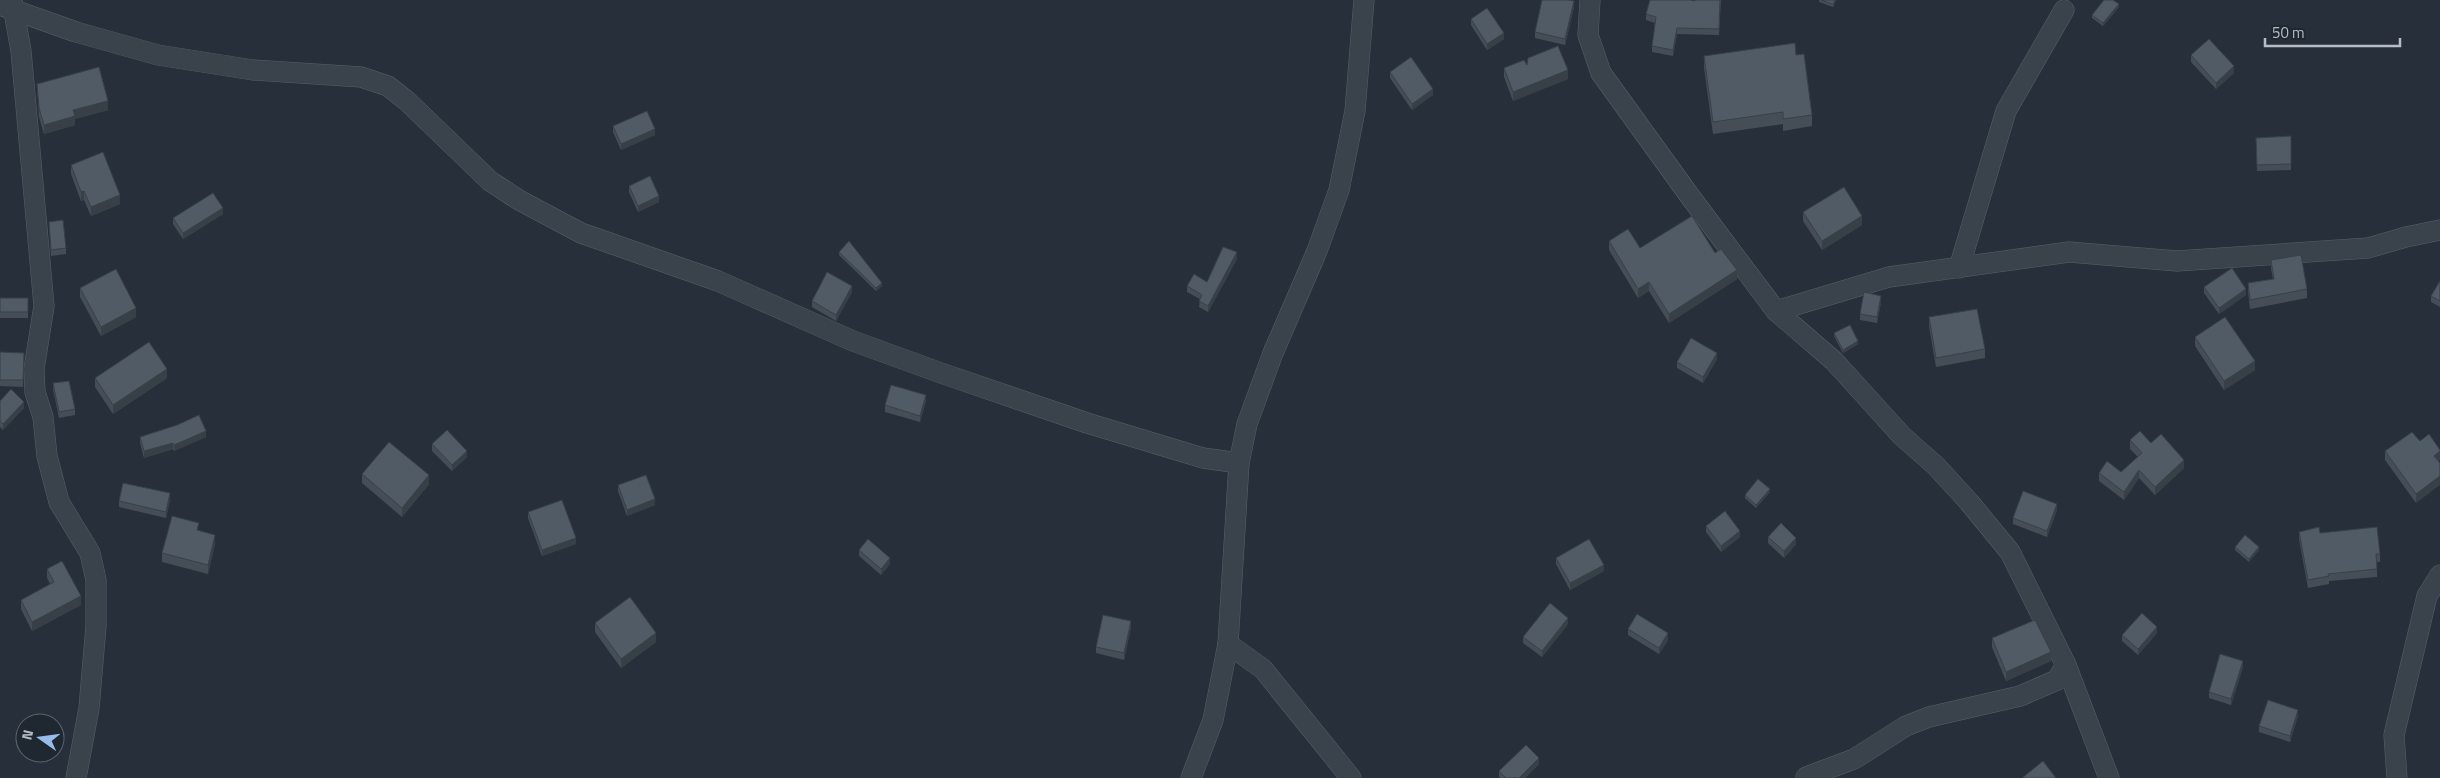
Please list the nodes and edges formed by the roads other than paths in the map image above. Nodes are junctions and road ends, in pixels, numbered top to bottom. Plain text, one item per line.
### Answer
1 (1364, 0) edge
2 (1590, 0) edge
3 (9, 5) edge
4 (2064, 10) dead end
5 (2440, 230) edge
6 (1959, 268) junction
7 (1776, 311) junction
8 (1239, 463) junction
9 (2440, 575) edge
10 (1228, 644) junction
11 (2066, 665) junction
12 (1806, 777) dead end
13 (76, 778) edge
14 (1191, 778) edge
15 (1350, 778) edge
16 (2109, 778) edge
17 (2398, 778) edge

1 - 8 street
2 - 7 street
3 - 8 street
3 - 13 street
4 - 6 street
5 - 6 street
6 - 7 street
7 - 11 street
8 - 10 street
9 - 17 street
10 - 14 street
10 - 15 street
11 - 12 street
11 - 16 street

